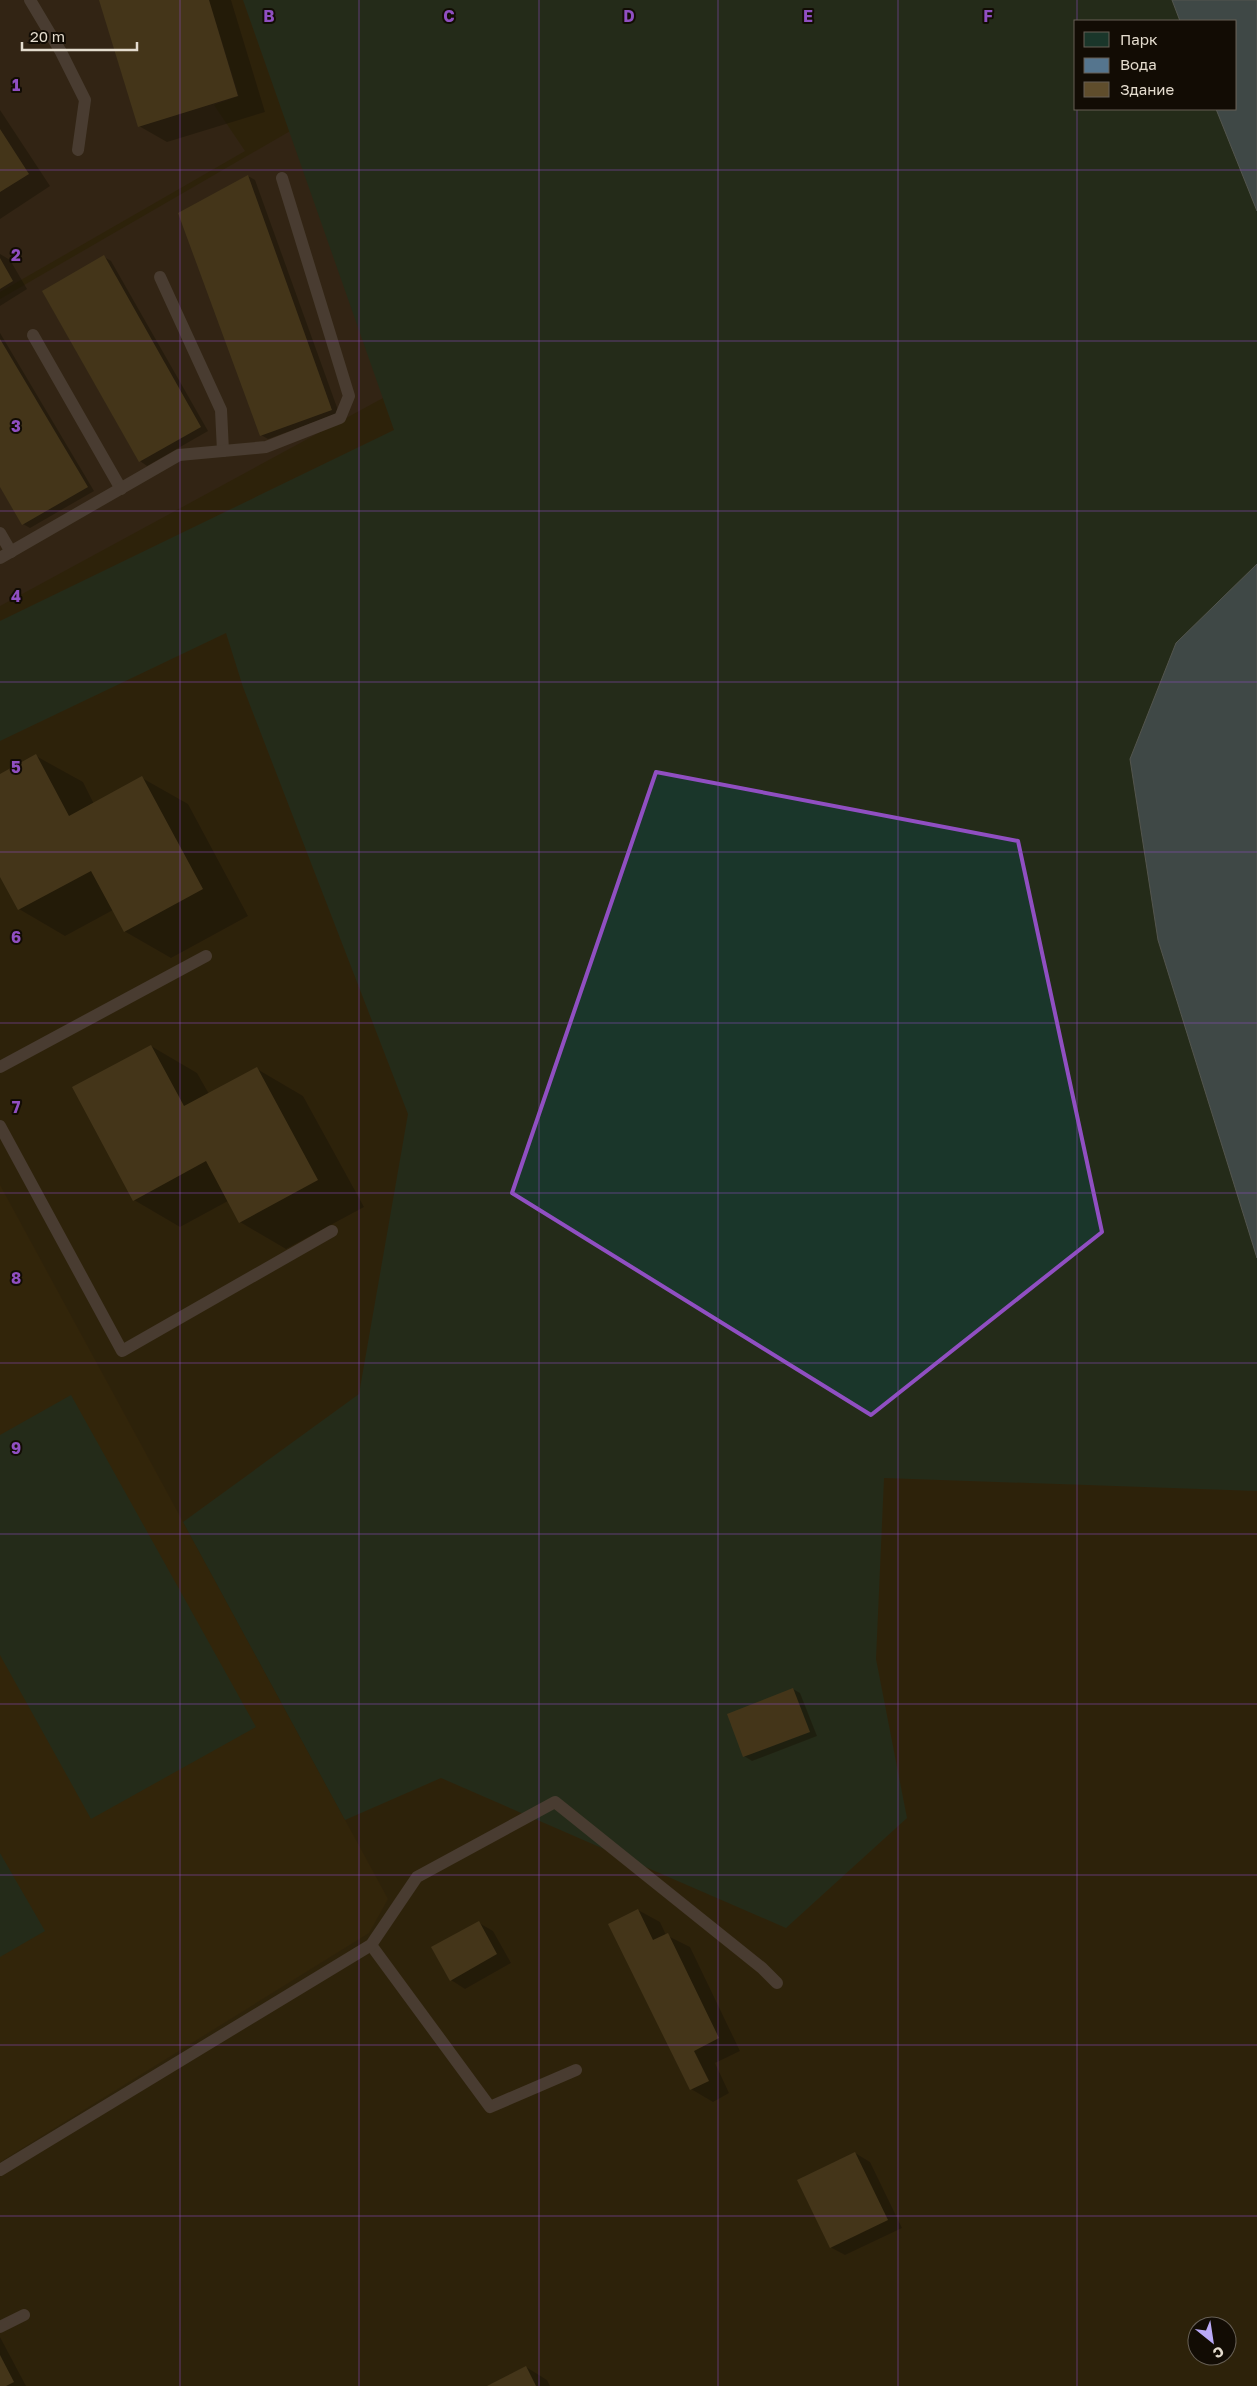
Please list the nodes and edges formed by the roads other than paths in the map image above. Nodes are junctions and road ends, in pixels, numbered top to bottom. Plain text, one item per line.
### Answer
1 (30, 0) edge
2 (78, 150) dead end
3 (282, 178) dead end
4 (160, 277) dead end
5 (33, 335) dead end
6 (223, 451) junction
7 (121, 489) junction
8 (0, 533) edge
9 (6, 555) edge
10 (206, 956) dead end
11 (0, 1067) edge
12 (0, 1126) edge
13 (332, 1231) dead end
14 (371, 1945) junction
15 (777, 1983) dead end
16 (576, 2070) dead end
17 (0, 2170) edge
18 (24, 2315) dead end
19 (0, 2327) edge

1 - 2 lane
3 - 6 lane
4 - 6 lane
5 - 7 lane
6 - 7 lane
7 - 9 lane
8 - 9 lane
10 - 11 lane
12 - 13 lane
14 - 15 lane
14 - 16 lane
14 - 17 lane
18 - 19 lane

